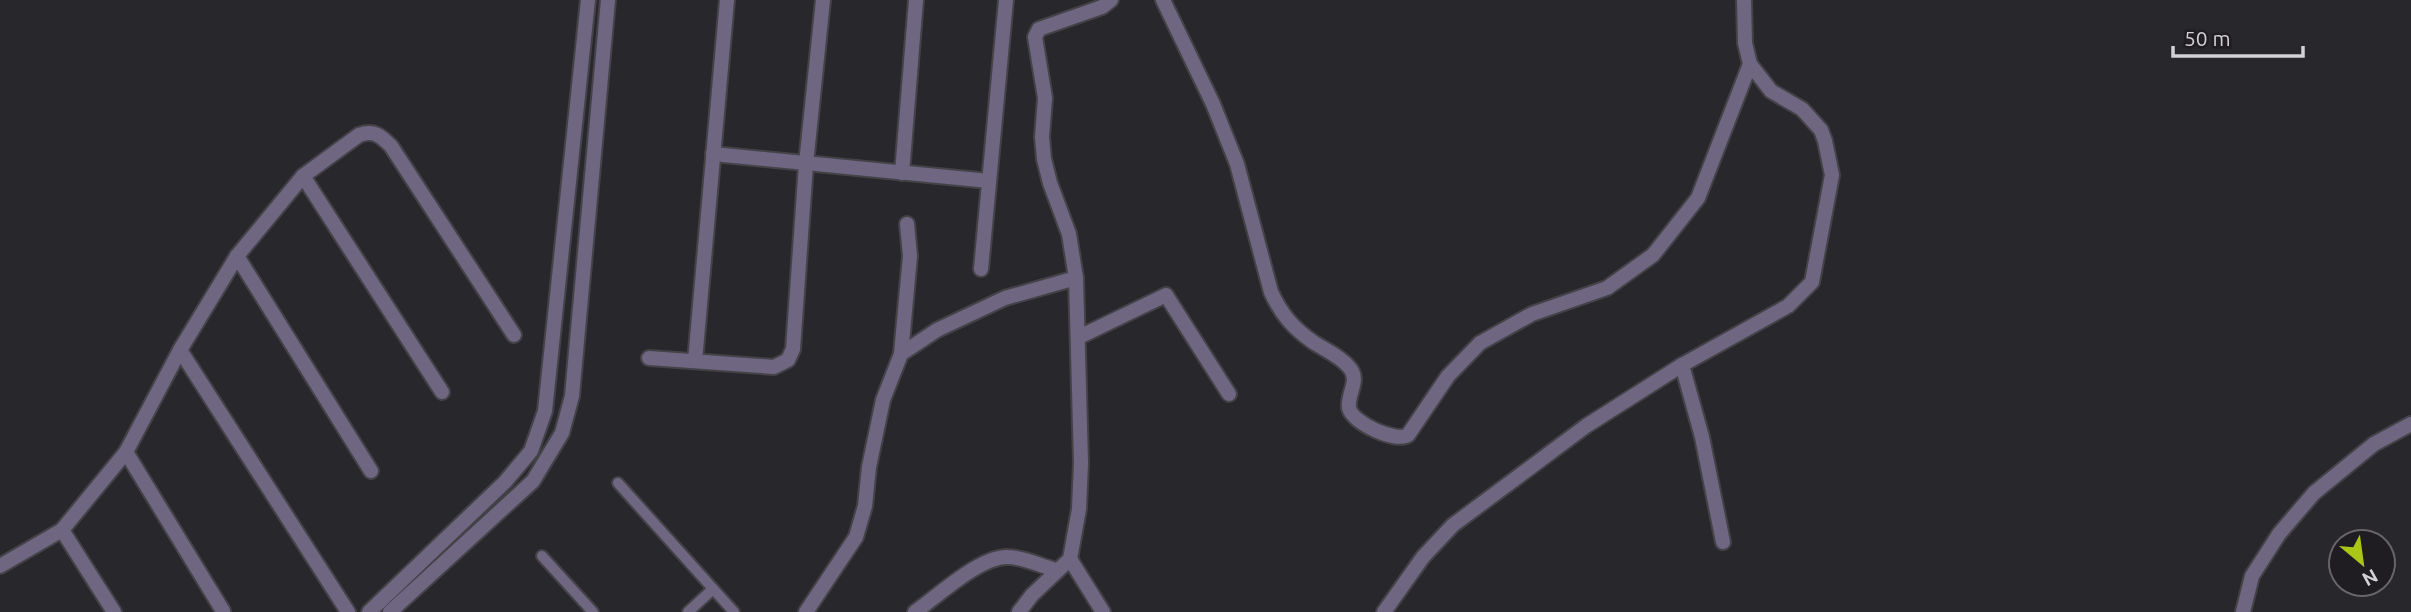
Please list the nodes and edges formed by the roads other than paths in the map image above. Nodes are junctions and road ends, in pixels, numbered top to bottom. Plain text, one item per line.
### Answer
1 (588, 0) edge
2 (608, 0) edge
3 (727, 0) edge
4 (823, 0) edge
5 (916, 0) edge
6 (1006, 0) edge
7 (1111, 0) edge
8 (1163, 0) edge
9 (1744, 0) edge
10 (1750, 64) junction
11 (713, 153) junction
12 (806, 164) junction
13 (902, 173) junction
14 (303, 176) junction
15 (989, 181) junction
16 (907, 224) dead end
17 (237, 256) junction
18 (981, 269) dead end
19 (1076, 278) junction
20 (514, 335) dead end
21 (1079, 337) junction
22 (180, 350) junction
23 (901, 354) junction
24 (649, 358) dead end
25 (695, 361) junction
26 (1682, 365) junction
27 (442, 392) dead end
28 (1230, 394) dead end
29 (2411, 424) edge
30 (126, 452) junction
31 (371, 471) dead end
32 (618, 483) dead end
33 (62, 530) junction
34 (1723, 542) dead end
35 (542, 556) dead end
36 (1070, 559) junction
37 (0, 566) edge
38 (1056, 570) junction
39 (713, 590) junction
40 (223, 611) edge
41 (114, 612) edge
42 (348, 612) edge
43 (369, 612) edge
44 (390, 612) edge
45 (593, 612) edge
46 (688, 612) edge
47 (734, 612) edge
48 (806, 612) edge
49 (915, 612) edge
50 (1019, 612) edge
51 (1103, 612) edge
52 (1384, 612) edge
53 (2243, 612) edge

1 - 43 street
2 - 44 street
3 - 11 street
4 - 12 street
5 - 13 street
6 - 15 street
7 - 19 street
8 - 10 street
9 - 10 street
10 - 26 street
11 - 12 street
11 - 25 street
12 - 13 street
12 - 25 street
13 - 15 street
14 - 17 street
14 - 20 street
14 - 27 street
15 - 18 street
16 - 23 street
17 - 22 street
17 - 31 street
19 - 21 street
19 - 23 street
21 - 28 street
21 - 36 street
22 - 30 street
22 - 42 street
23 - 48 street
24 - 25 street
26 - 34 street
26 - 52 street
29 - 53 street
30 - 33 street
30 - 40 street
32 - 39 lane
33 - 37 street
33 - 41 street
35 - 45 lane
36 - 38 street
36 - 51 street
38 - 49 street
38 - 50 street
39 - 46 lane
39 - 47 lane

